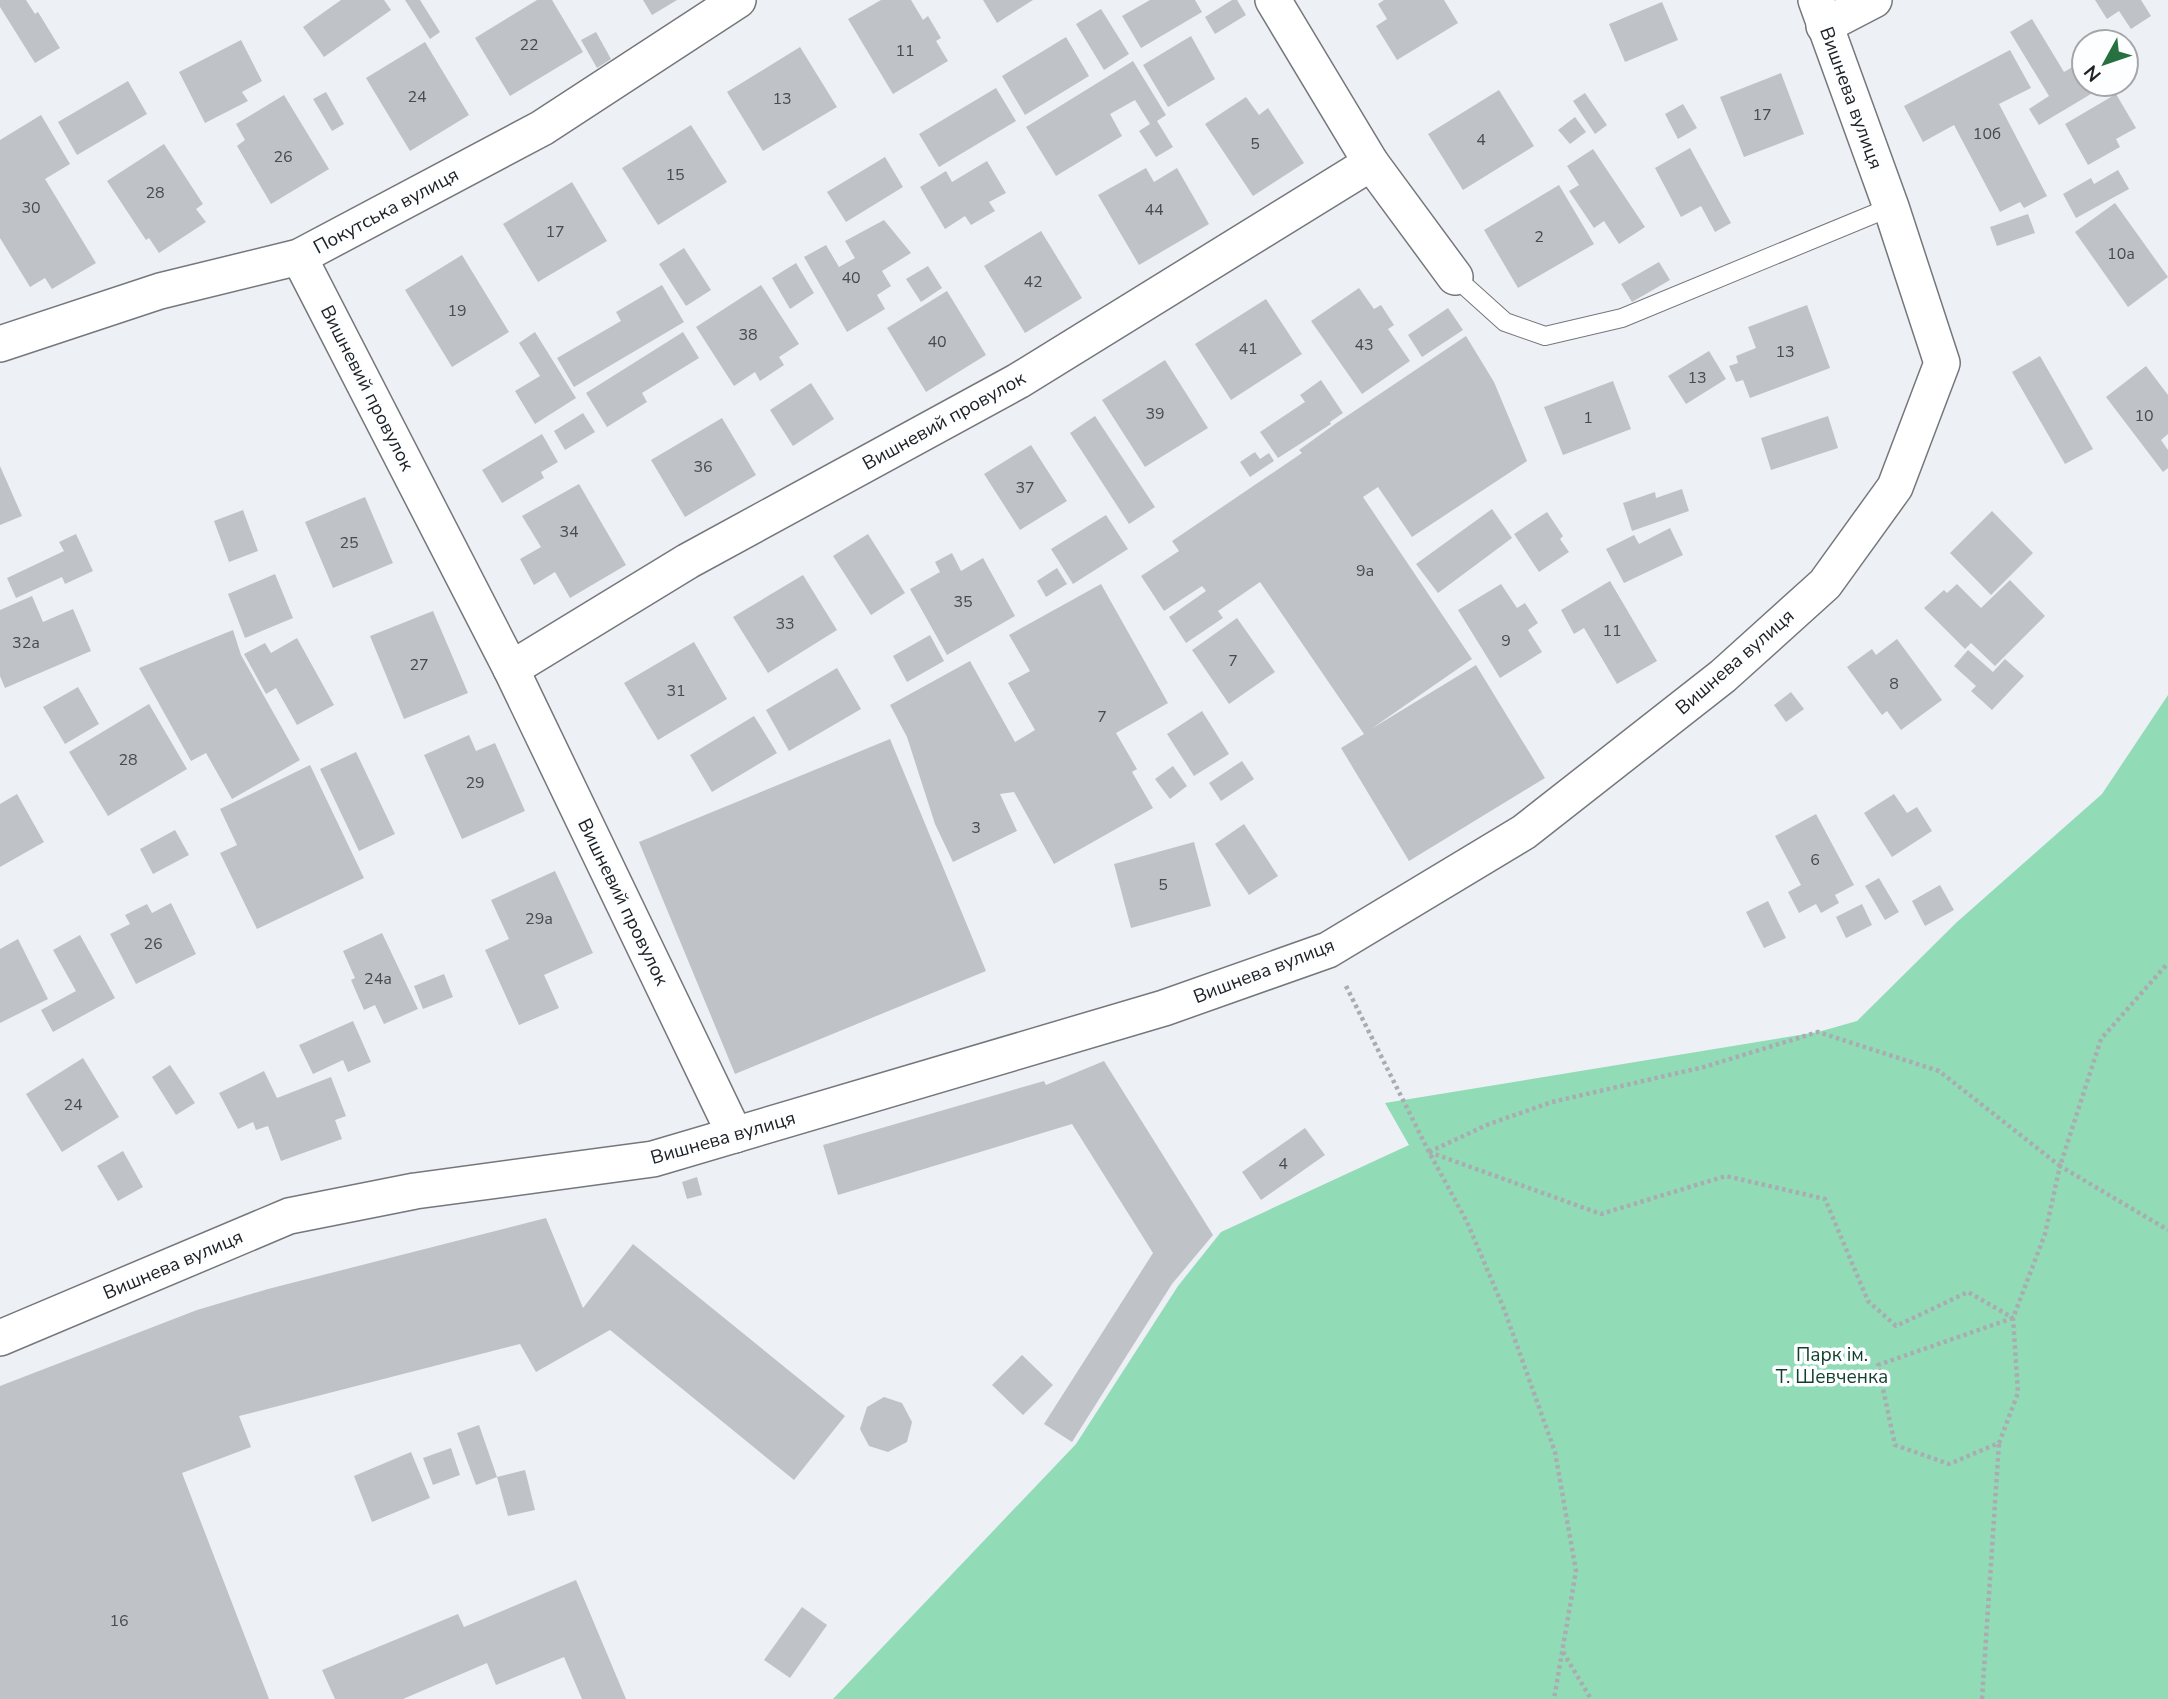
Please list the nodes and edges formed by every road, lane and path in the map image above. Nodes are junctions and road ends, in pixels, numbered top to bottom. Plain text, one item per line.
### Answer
1 (738, 0) edge
2 (1273, 0) edge
3 (1874, 0) edge
4 (1820, 13) edge
5 (1371, 163) junction
6 (1891, 207) junction
7 (299, 257) junction
8 (1455, 277) joint
9 (0, 344) edge
10 (511, 669) junction
11 (1328, 950) junction
12 (2168, 963) edge
13 (735, 1135) junction
14 (1429, 1152) junction
15 (2060, 1166) junction
16 (2168, 1230) edge
17 (2013, 1318) junction
18 (0, 1338) edge
19 (1999, 1443) junction
20 (1563, 1651) junction
21 (1554, 1699) edge
22 (1591, 1699) edge
23 (1982, 1699) edge

1 - 7 street, Покутська вулиця
2 - 5 street
3 - 4 street
4 - 6 street, Вишнева вулиця
5 - 8 street
5 - 10 street, Вишневий провулок
6 - 8 lane
6 - 11 street, Вишнева вулиця
7 - 9 street, Покутська вулиця
7 - 10 street, Вишневий провулок
10 - 13 street, Вишневий провулок
11 - 13 street, Вишнева вулиця
11 - 14 path
12 - 15 path
13 - 18 street, Вишнева вулиця
14 - 15 path
14 - 17 path
14 - 20 path
15 - 16 path
15 - 17 path
17 - 19 path
17 - 19 path
19 - 23 path
20 - 21 path
20 - 22 path

